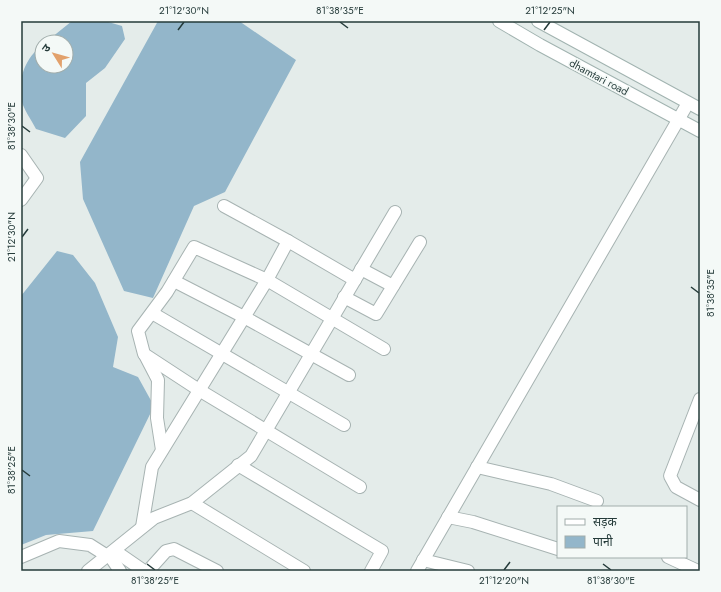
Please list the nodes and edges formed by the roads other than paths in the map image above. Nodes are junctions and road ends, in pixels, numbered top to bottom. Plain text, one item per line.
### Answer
1 (499, 21) edge
2 (538, 21) edge
3 (688, 103) junction
4 (700, 109) edge
5 (678, 119) junction
6 (700, 131) edge
7 (21, 155) edge
8 (21, 200) edge
9 (224, 206) dead end
10 (395, 212) dead end
11 (288, 241) junction
12 (420, 242) dead end
13 (361, 269) junction
14 (267, 280) junction
15 (355, 280) junction
16 (174, 281) junction
17 (392, 286) junction
18 (344, 298) junction
19 (152, 313) junction
20 (244, 317) junction
21 (332, 318) junction
22 (384, 349) dead end
23 (222, 353) junction
24 (311, 353) junction
25 (144, 354) junction
26 (349, 375) dead end
27 (199, 390) junction
28 (288, 393) junction
29 (700, 399) edge
30 (696, 419) edge
31 (344, 425) dead end
32 (266, 430) junction
33 (162, 450) junction
34 (238, 465) junction
35 (477, 467) junction
36 (360, 487) dead end
37 (597, 500) dead end
38 (700, 500) edge
39 (192, 503) junction
40 (448, 517) junction
41 (142, 527) junction
42 (557, 549) edge
43 (111, 553) junction
44 (21, 556) edge
45 (670, 558) edge
46 (420, 566) edge
47 (88, 571) edge
48 (120, 571) edge
49 (144, 571) edge
50 (148, 571) edge
51 (216, 571) edge
52 (304, 571) edge
53 (371, 571) edge
54 (468, 571) edge
55 (698, 571) edge

1 - 5 street, dhamtari road
2 - 3 street
3 - 4 street
3 - 5 street
5 - 6 street, dhamtari road
5 - 35 street
7 - 8 street
9 - 11 street
10 - 13 street
11 - 14 street
11 - 15 street
12 - 17 street
13 - 15 street
13 - 17 street
14 - 16 street
14 - 20 street
14 - 21 street
15 - 18 street
16 - 19 street
16 - 20 street
17 - 18 street
18 - 21 street
19 - 23 street
19 - 25 street
20 - 23 street
20 - 24 street
21 - 22 street
21 - 24 street
23 - 27 street
23 - 28 street
24 - 26 street
24 - 28 street
25 - 27 street
25 - 33 street
27 - 32 street
27 - 33 street
28 - 31 street
28 - 32 street
29 - 30 street
30 - 38 street
32 - 34 street
32 - 36 street
33 - 41 street
34 - 39 street
34 - 53 street
35 - 37 street
35 - 40 street
39 - 41 street
39 - 52 street
40 - 42 street
40 - 46 street
41 - 43 street
43 - 44 street
43 - 47 street
43 - 48 street
43 - 49 street
45 - 55 street
46 - 54 street
50 - 51 street

